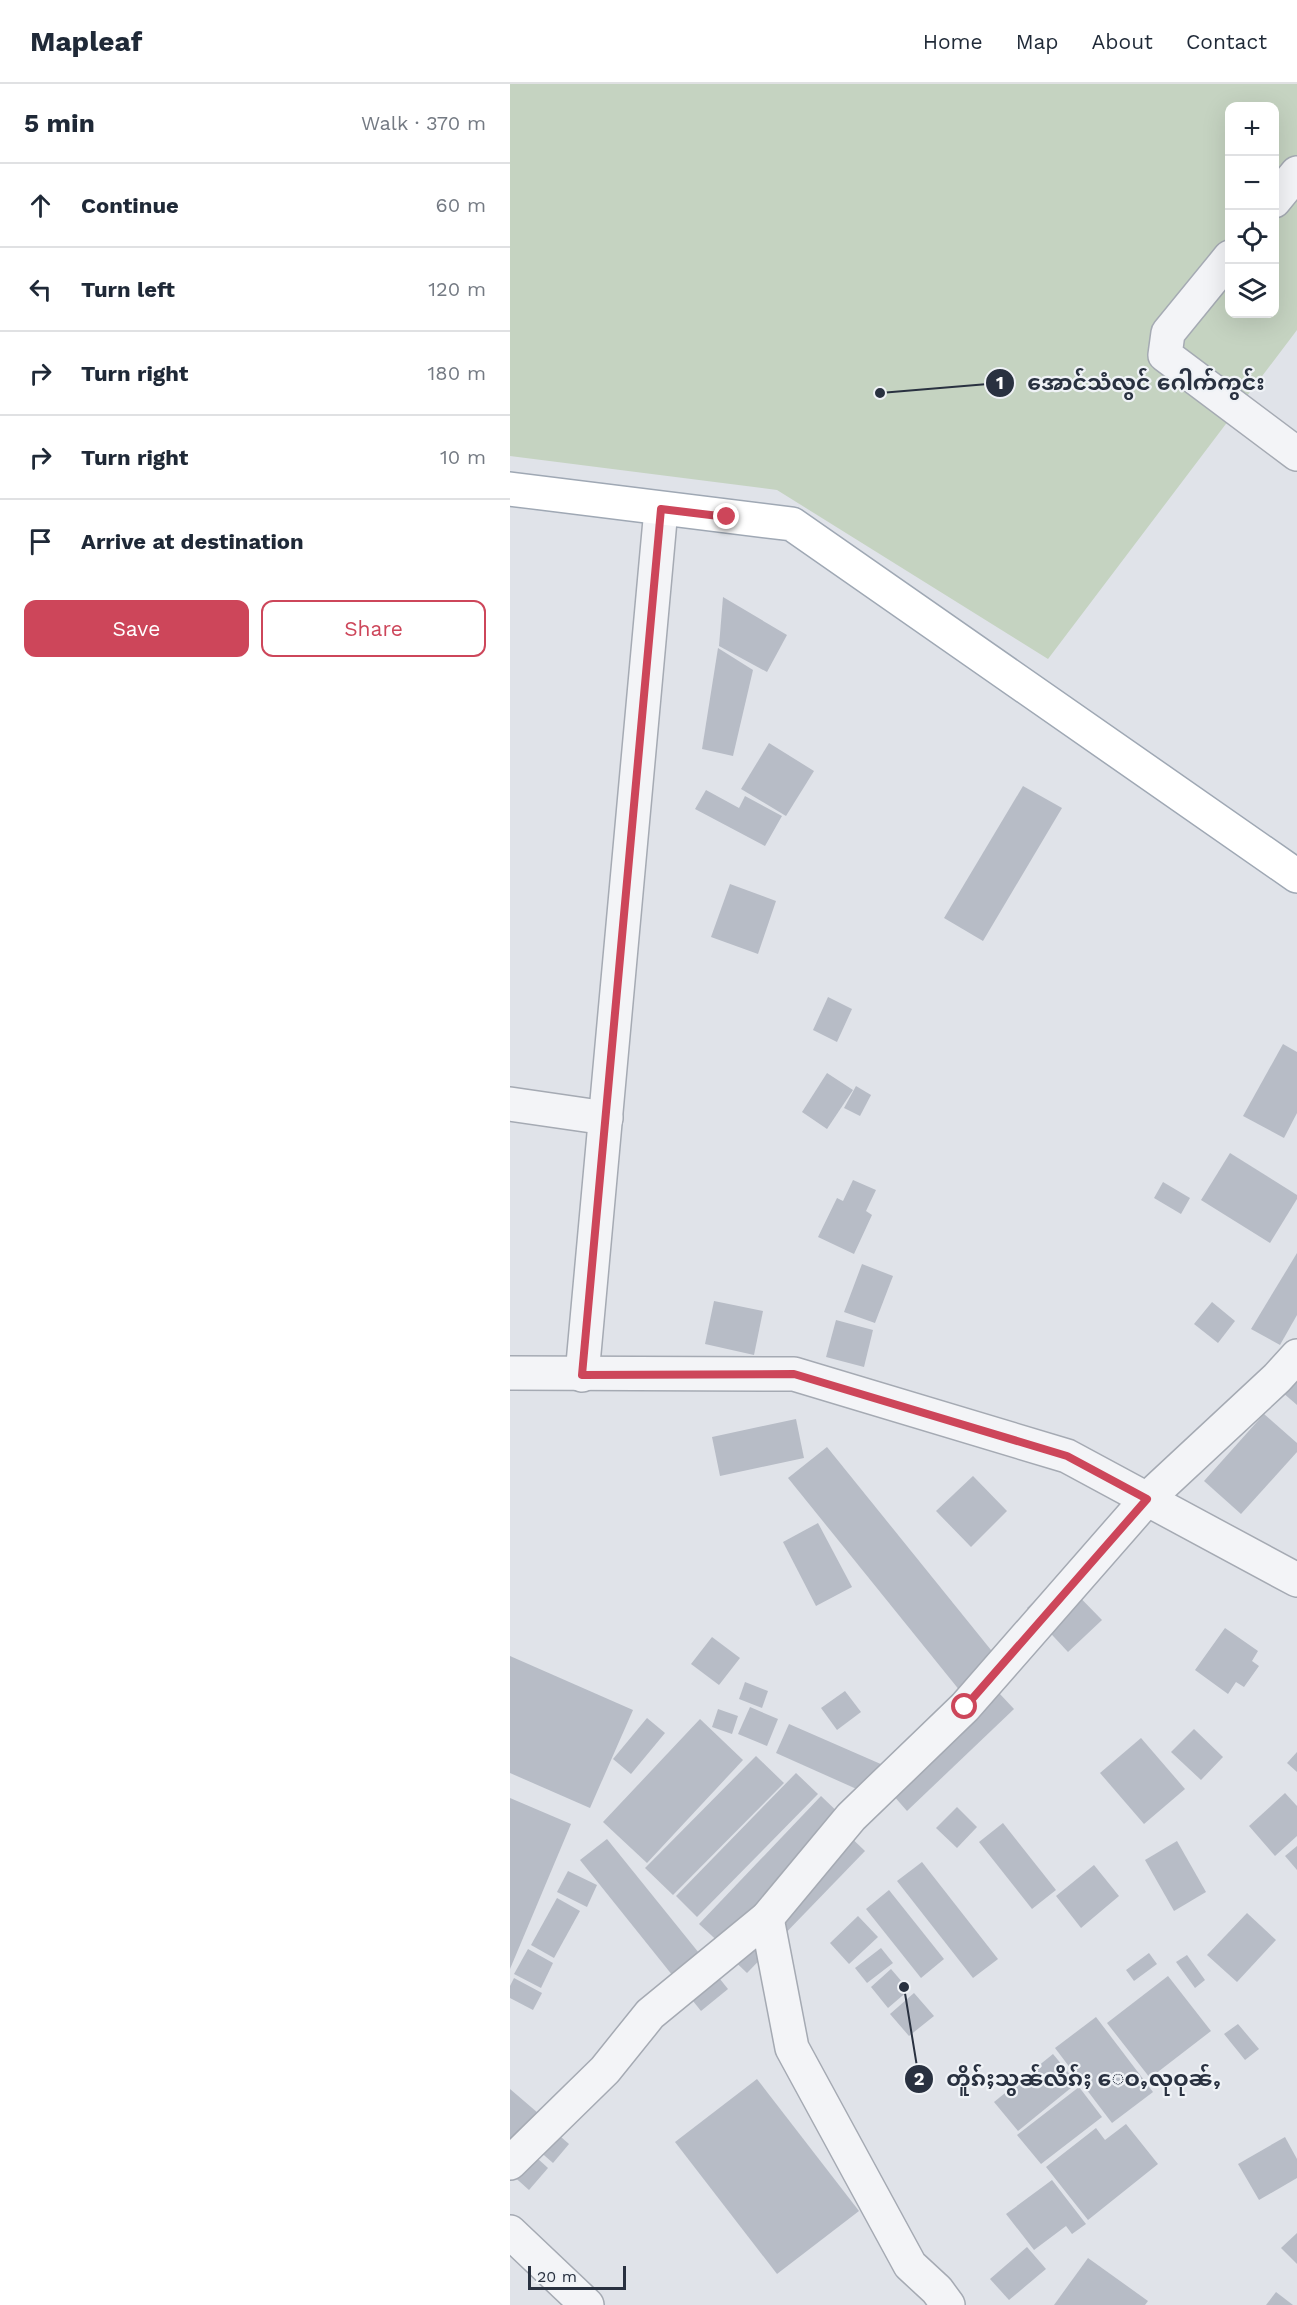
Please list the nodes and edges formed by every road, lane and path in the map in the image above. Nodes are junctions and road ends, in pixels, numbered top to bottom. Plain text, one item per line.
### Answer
1 (1297, 173) edge
2 (1279, 196) edge
3 (1225, 263) edge
4 (1297, 454) edge
5 (510, 489) edge
6 (661, 509) junction
7 (1293, 865) edge
8 (510, 1104) edge
9 (606, 1118) junction
10 (1297, 1356) edge
11 (510, 1373) edge
12 (582, 1375) junction
13 (1147, 1499) junction
14 (1297, 1580) edge
15 (767, 1918) junction
16 (510, 2163) edge
17 (510, 2232) edge
18 (587, 2305) edge
19 (948, 2305) edge

1 - 2 street
3 - 4 street
5 - 6 main road
6 - 7 main road
6 - 9 street
8 - 9 street
9 - 12 street
10 - 13 street
11 - 12 street
12 - 13 street
13 - 14 street
13 - 15 street
15 - 16 street
15 - 19 street
17 - 18 street

